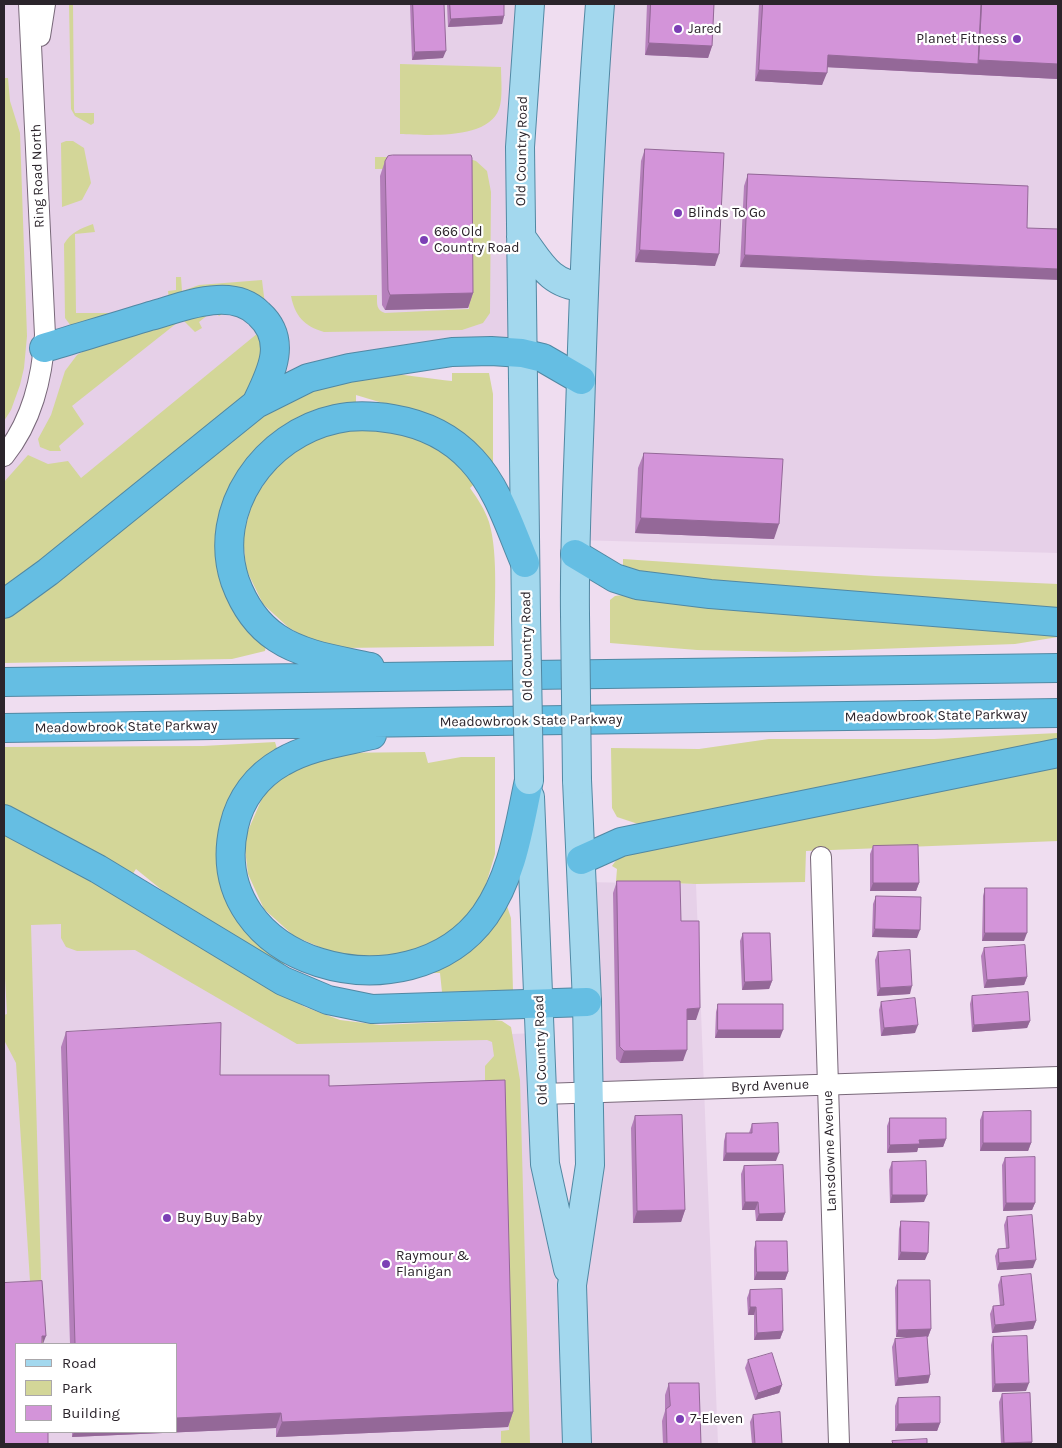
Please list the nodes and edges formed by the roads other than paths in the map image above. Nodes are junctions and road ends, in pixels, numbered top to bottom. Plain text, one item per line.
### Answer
1 (29, 4) edge
2 (45, 4) edge
3 (530, 4) edge
4 (600, 4) edge
5 (34, 80) junction
6 (521, 237) junction
7 (584, 287) junction
8 (44, 348) junction
9 (522, 353) junction
10 (581, 380) junction
11 (256, 404) junction
12 (10, 441) edge
13 (4, 456) edge
14 (574, 554) junction
15 (526, 563) junction
16 (4, 604) edge
17 (1058, 622) edge
18 (1058, 668) edge
19 (411, 676) junction
20 (4, 682) edge
21 (1058, 714) edge
22 (423, 723) junction
23 (4, 728) edge
24 (1058, 753) edge
25 (529, 780) junction
26 (4, 819) edge
27 (821, 857) dead end
28 (580, 860) junction
29 (587, 1002) junction
30 (539, 1004) junction
31 (1058, 1077) edge
32 (828, 1084) junction
33 (588, 1092) junction
34 (542, 1094) junction
35 (572, 1285) junction
36 (577, 1444) edge
37 (839, 1444) edge

1 - 5 street, Ring Road North
2 - 5 street
3 - 6 main road, Old Country Road
4 - 7 main road, Old Country Road
5 - 8 street, Ring Road North
6 - 7 main road
6 - 9 main road, Old Country Road
7 - 10 main road, Old Country Road
8 - 11 highway
8 - 12 street, Ring Road North
9 - 10 highway
9 - 11 highway
9 - 15 main road, Old Country Road
10 - 14 main road, Old Country Road
11 - 16 highway
12 - 13 street, Ring Road North
14 - 17 highway
14 - 28 main road, Old Country Road, bridge
15 - 19 highway
15 - 25 main road, Old Country Road, bridge
18 - 19 highway
19 - 20 highway
21 - 22 highway, Meadowbrook State Parkway
22 - 23 highway, Meadowbrook State Parkway
22 - 25 highway
24 - 28 highway
25 - 30 main road, Old Country Road
26 - 30 highway
27 - 32 street, Lansdowne Avenue
28 - 29 main road, Old Country Road
29 - 30 highway
29 - 33 main road, Old Country Road
30 - 34 main road, Old Country Road
31 - 32 street, Byrd Avenue
32 - 33 street, Byrd Avenue
32 - 37 street, Lansdowne Avenue
33 - 34 street, Byrd Avenue
33 - 35 main road, Old Country Road
34 - 35 main road, Old Country Road
35 - 36 main road, Old Country Road

